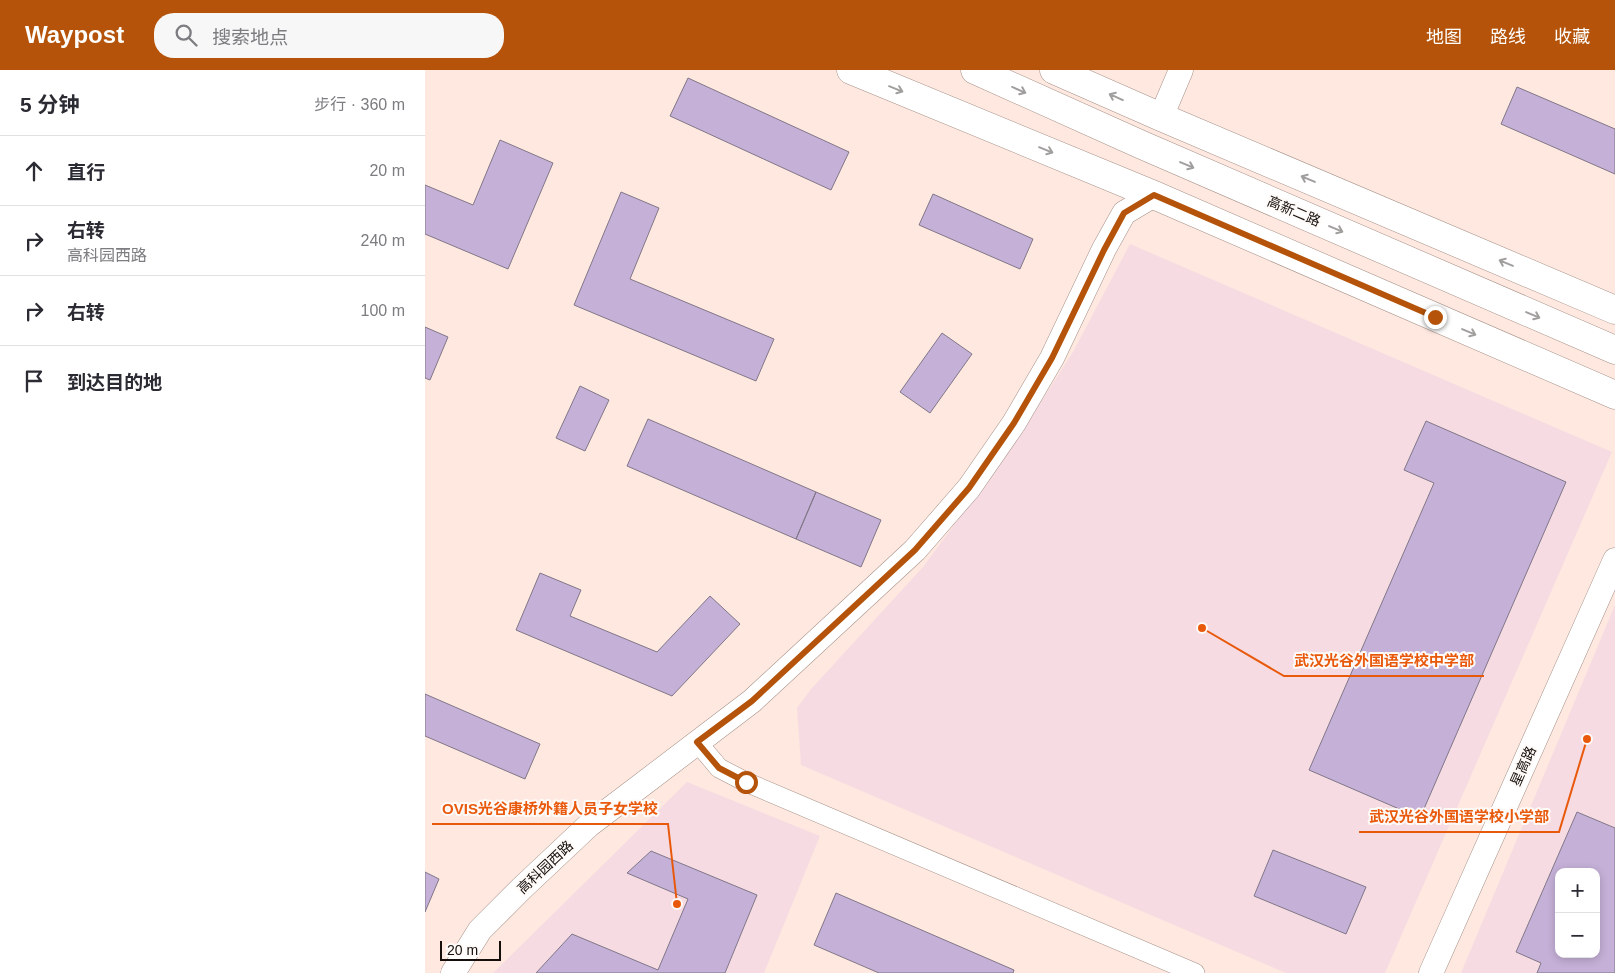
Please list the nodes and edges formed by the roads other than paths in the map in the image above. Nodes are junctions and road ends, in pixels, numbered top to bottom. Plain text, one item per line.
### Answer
1 (851, 70) edge
2 (975, 70) edge
3 (1054, 70) edge
4 (1181, 70) edge
5 (1161, 117) junction
6 (1154, 195) junction
7 (1615, 310) edge
8 (1615, 350) edge
9 (1615, 395) edge
10 (1615, 560) edge
11 (697, 742) junction
12 (453, 973) edge
13 (1195, 973) edge
14 (1431, 973) edge

1 -> 6 main road
2 -> 8 main road, 高新二路
5 -> 3 main road
4 - 5 street
7 -> 5 main road
6 -> 9 main road
6 - 11 street, 高科园西路
10 - 14 street, 星高路
11 - 12 street, 高科园西路
11 - 13 street

